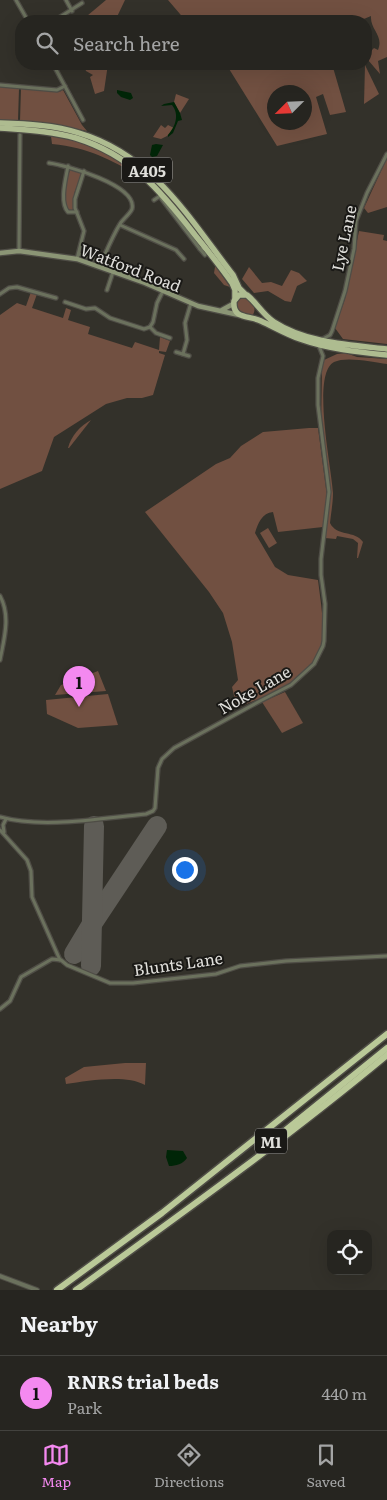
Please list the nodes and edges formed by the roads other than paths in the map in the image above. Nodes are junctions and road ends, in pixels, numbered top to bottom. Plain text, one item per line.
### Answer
1 (16, 0) edge
2 (66, 0) edge
3 (82, 3) dead end
4 (72, 11) junction
5 (25, 15) edge
6 (64, 15) edge
7 (56, 70) edge
8 (0, 85) edge
9 (65, 86) junction
10 (83, 120) dead end
11 (0, 123) edge
12 (0, 128) edge
13 (20, 135) dead end
14 (387, 154) edge
15 (49, 163) dead end
16 (68, 166) junction
17 (84, 171) junction
18 (139, 171) junction
19 (151, 173) junction
20 (156, 186) junction
21 (160, 196) junction
22 (154, 200) dead end
23 (77, 212) junction
24 (120, 225) junction
25 (18, 251) junction
26 (0, 253) edge
27 (206, 253) junction
28 (78, 256) junction
29 (184, 259) dead end
30 (101, 263) junction
31 (114, 271) junction
32 (107, 290) dead end
33 (163, 291) junction
34 (0, 294) edge
35 (245, 294) junction
36 (56, 298) dead end
37 (234, 301) junction
38 (64, 302) dead end
39 (191, 303) junction
40 (257, 307) junction
41 (222, 310) junction
42 (239, 315) junction
43 (252, 318) junction
44 (150, 327) junction
45 (332, 331) junction
46 (170, 338) dead end
47 (320, 342) junction
48 (331, 349) junction
49 (387, 349) edge
50 (176, 352) dead end
51 (182, 354) junction
52 (387, 355) edge
53 (189, 356) dead end
54 (323, 356) junction
55 (0, 596) edge
56 (0, 660) edge
57 (0, 817) edge
58 (6, 819) junction
59 (0, 830) edge
60 (4, 834) junction
61 (57, 952) junction
62 (387, 956) edge
63 (52, 959) junction
64 (61, 960) junction
65 (0, 1010) edge
66 (387, 1029) edge
67 (387, 1034) edge
68 (387, 1048) edge
69 (387, 1055) edge
70 (325, 1083) junction
71 (154, 1232) junction
72 (0, 1276) edge
73 (37, 1290) edge
74 (57, 1290) edge
75 (76, 1290) edge

1 - 5 street
2 - 4 street
3 - 4 street
4 - 6 street
7 - 9 street
8 - 9 street
9 - 10 street
11 - 19 highway, A405
12 - 18 highway, A405
13 - 25 street
14 - 45 street, Lye Lane
15 - 16 street
16 - 17 street
16 - 23 street
17 - 23 street
17 - 24 street
18 - 20 highway, A405
18 - 21 street
19 - 20 highway
19 - 35 highway, A405
20 - 27 highway, A405
21 - 22 street
21 - 27 street
23 - 28 street
24 - 29 street
24 - 30 street
25 - 26 main road, Watford Road
25 - 28 main road, Watford Road
27 - 37 highway, A405
28 - 30 main road, Watford Road
30 - 31 main road, Watford Road
31 - 32 street
31 - 33 main road, Watford Road
33 - 39 main road, Watford Road
33 - 44 street
34 - 36 street
35 - 37 highway
35 - 40 highway
37 - 41 main road
37 - 42 highway
38 - 44 street
39 - 41 main road, Watford Road
39 - 51 street
40 - 43 highway
40 - 47 highway
41 - 42 main road, Watford Road
42 - 43 highway
43 - 47 highway
44 - 46 street
45 - 47 street
45 - 48 street
47 - 48 highway
47 - 54 street
48 - 49 highway
48 - 52 highway
48 - 54 street
50 - 51 street
51 - 53 street
54 - 58 street, Noke Lane
55 - 56 street
57 - 58 street, Noke Lane
58 - 60 street
59 - 60 street
60 - 61 street
61 - 63 street
61 - 64 street
62 - 64 street, Blunts Lane
63 - 64 street, Blunts Lane
63 - 65 street
66 - 70 highway
67 - 70 highway, M1
68 - 71 highway, M1
69 - 71 highway
70 - 74 highway, M1
71 - 75 highway, M1
72 - 73 street

